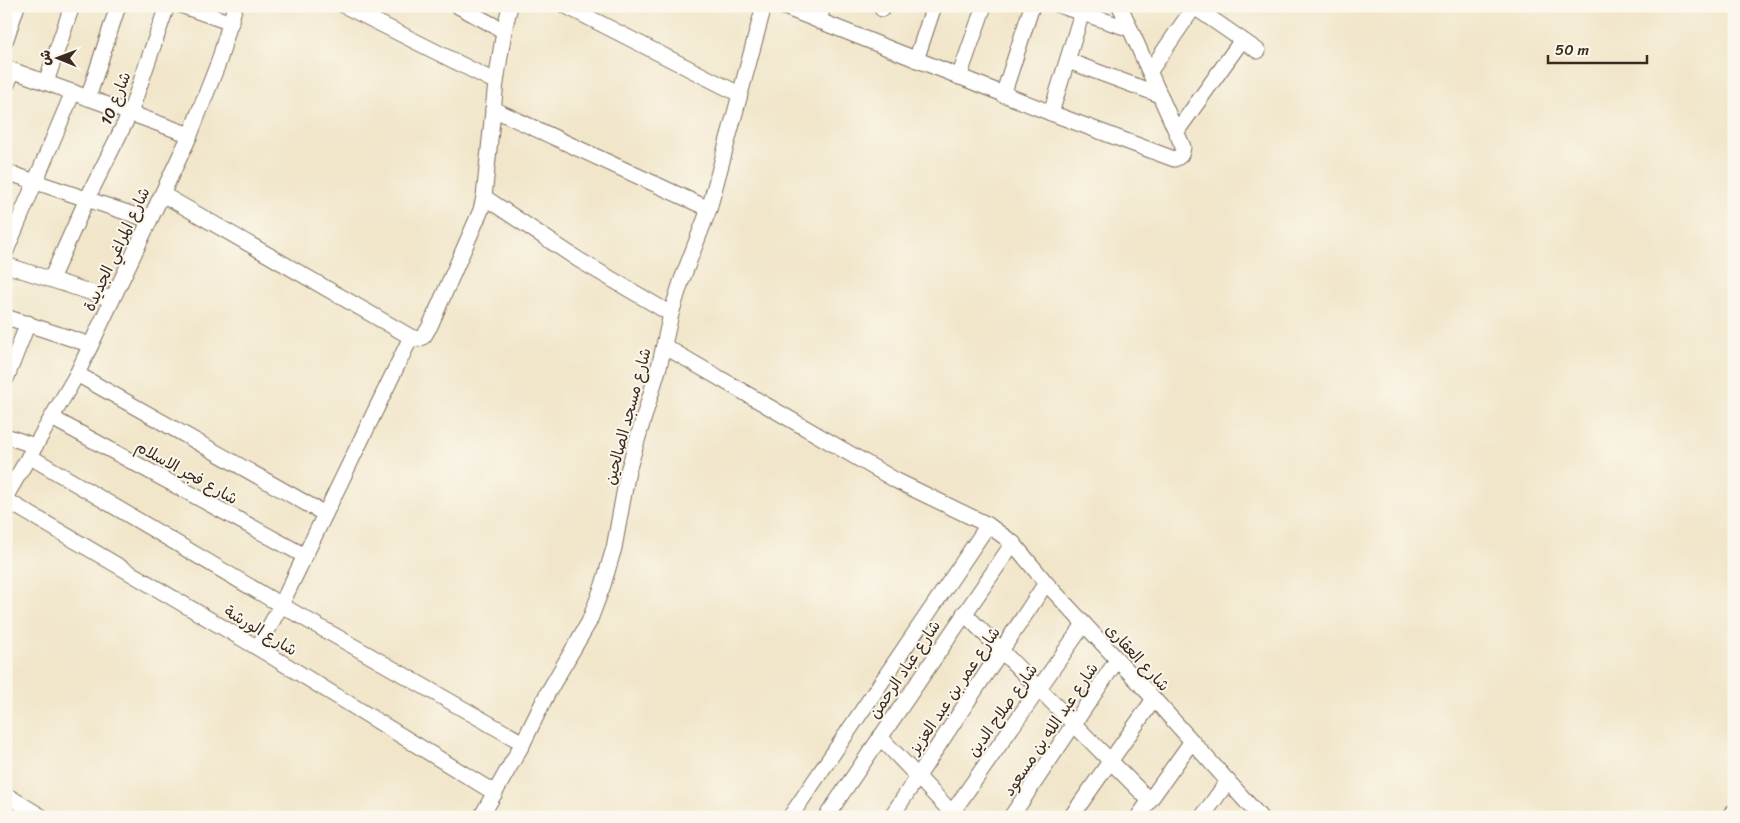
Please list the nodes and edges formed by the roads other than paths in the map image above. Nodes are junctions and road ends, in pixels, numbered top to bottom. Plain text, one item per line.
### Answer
1 (17, 6) edge
2 (72, 6) edge
3 (118, 6) edge
4 (167, 6) edge
5 (183, 6) edge
6 (235, 6) edge
7 (346, 6) edge
8 (458, 6) edge
9 (510, 6) edge
10 (566, 6) edge
11 (764, 6) edge
12 (782, 6) edge
13 (934, 6) edge
14 (984, 6) edge
15 (1032, 6) edge
16 (1061, 6) edge
17 (1194, 7) edge
18 (1125, 9) edge
19 (1083, 10) edge
20 (821, 14) edge
21 (231, 23) junction
22 (1130, 29) junction
23 (504, 31) junction
24 (6, 38) edge
25 (1242, 40) junction
26 (1258, 51) dead end
27 (916, 60) junction
28 (1068, 61) junction
29 (10, 70) edge
30 (1150, 71) junction
31 (959, 77) junction
32 (46, 82) junction
33 (496, 82) junction
34 (6, 86) edge
35 (72, 92) junction
36 (739, 94) junction
37 (1003, 95) junction
38 (1160, 95) junction
39 (88, 98) junction
40 (493, 109) junction
41 (130, 113) junction
42 (1051, 113) junction
43 (1177, 131) junction
44 (190, 135) junction
45 (6, 172) edge
46 (34, 181) junction
47 (162, 194) junction
48 (484, 197) junction
49 (87, 199) junction
50 (709, 209) junction
51 (149, 220) junction
52 (6, 251) edge
53 (6, 264) edge
54 (51, 280) junction
55 (111, 299) junction
56 (671, 314) junction
57 (6, 317) edge
58 (28, 323) junction
59 (411, 337) junction
60 (90, 345) junction
61 (664, 346) junction
62 (76, 374) junction
63 (6, 379) edge
64 (52, 418) junction
65 (6, 436) edge
66 (32, 451) junction
67 (6, 498) edge
68 (325, 514) junction
69 (988, 525) junction
70 (1013, 543) junction
71 (305, 556) junction
72 (1046, 583) junction
73 (281, 605) junction
74 (964, 613) junction
75 (1084, 624) junction
76 (258, 648) junction
77 (1001, 651) junction
78 (1117, 660) junction
79 (1038, 688) junction
80 (1154, 699) junction
81 (1074, 724) junction
82 (880, 737) junction
83 (1192, 741) junction
84 (523, 743) junction
85 (1110, 761) junction
86 (918, 777) junction
87 (1228, 781) junction
88 (495, 793) junction
89 (6, 795) edge
90 (1149, 800) junction
91 (952, 815) edge
92 (42, 817) edge
93 (481, 817) edge
94 (790, 817) edge
95 (826, 817) edge
96 (891, 817) edge
97 (1011, 817) edge
98 (1072, 817) edge
99 (1138, 817) edge
100 (1202, 817) edge
101 (1260, 817) edge

1 - 24 street
2 - 32 street
3 - 39 street
4 - 41 street, شارع 10
5 - 21 street
6 - 21 street, شارع المراغي الجديدة
7 - 33 street
8 - 23 street
9 - 23 street
10 - 36 street
11 - 36 street, شارع مسجد الصالحين
12 - 20 street
13 - 27 street
14 - 31 street
15 - 37 street
16 - 19 street
17 - 25 street
17 - 30 street
18 - 22 street
19 - 22 street
19 - 28 street
20 - 27 street
21 - 44 street, شارع المراغي الجديدة
22 - 30 street
23 - 33 street
25 - 26 street
25 - 43 street
27 - 31 street
28 - 38 street
28 - 42 street
29 - 32 street
29 - 34 street
30 - 38 street
31 - 37 street
32 - 35 street
33 - 40 street
35 - 39 street
35 - 46 street
36 - 50 street, شارع مسجد الصالحين
37 - 42 street
38 - 43 street
39 - 41 street
40 - 48 street
40 - 50 street
41 - 44 street
41 - 49 street, شارع 10
42 - 43 street
44 - 47 street, شارع المراغي الجديدة
45 - 46 street
46 - 49 street
46 - 52 street
47 - 51 street, شارع المراغي الجديدة
47 - 59 street
48 - 56 street
48 - 59 street
49 - 51 street
49 - 54 street, شارع 10
50 - 56 street, شارع مسجد الصالحين
51 - 55 street, شارع المراغي الجديدة
53 - 54 street
54 - 55 street
55 - 60 street, شارع المراغي الجديدة
56 - 61 street, شارع مسجد الصالحين
57 - 58 street
58 - 60 street
58 - 63 street
59 - 68 street
60 - 62 street, شارع المراغي الجديدة
61 - 69 street, شارع العقارى
61 - 84 street, شارع مسجد الصالحين
62 - 64 street, شارع المراغي الجديدة
62 - 68 street
64 - 66 street, شارع المراغي الجديدة
64 - 71 street, شارع فجر الاسلام
65 - 66 street
66 - 67 street, شارع المراغي الجديدة
66 - 73 street
67 - 76 street, شارع الورشة
68 - 71 street
69 - 70 street, شارع العقارى
69 - 94 street
70 - 72 street, شارع العقارى
70 - 74 street, شارع عباد الرحمن
71 - 73 street
72 - 75 street, شارع العقارى
72 - 77 street, شارع عمر بن عبد العزيز
73 - 76 street
73 - 84 street
74 - 77 street
74 - 82 street, شارع عباد الرحمن
75 - 78 street, شارع العقارى
75 - 79 street, شارع صلاح الدين
76 - 88 street, شارع الورشة
77 - 79 street
77 - 86 street, شارع عمر بن عبد العزيز
78 - 80 street, شارع العقارى
78 - 81 street, شارع عبد الله بن مسعود
79 - 81 street
79 - 91 street, شارع صلاح الدين
80 - 83 street, شارع العقارى
80 - 85 street
81 - 85 street
81 - 97 street, شارع عبد الله بن مسعود
82 - 86 street
82 - 95 street, شارع عباد الرحمن
83 - 87 street, شارع العقارى
83 - 90 street
84 - 88 street, شارع مسجد الصالحين
85 - 90 street
85 - 98 street
86 - 91 street
86 - 96 street, شارع عمر بن عبد العزيز
87 - 100 street
87 - 101 street, شارع العقارى
88 - 93 street, شارع مسجد الصالحين
89 - 92 street
90 - 99 street

